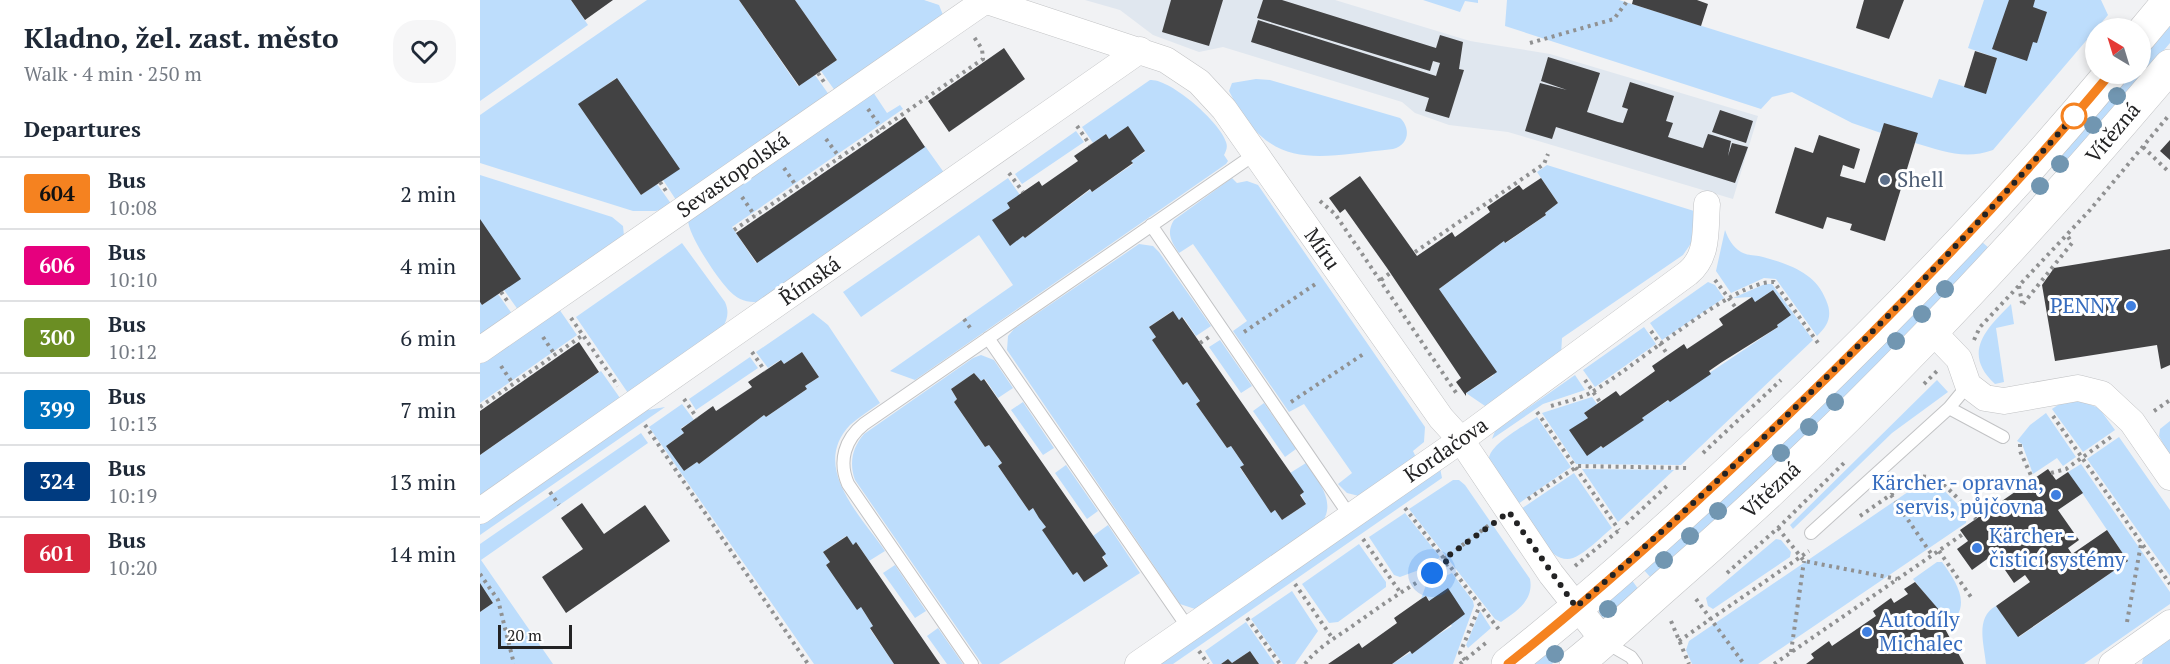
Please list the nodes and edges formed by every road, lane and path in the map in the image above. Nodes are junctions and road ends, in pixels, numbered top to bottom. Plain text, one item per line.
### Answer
1 (985, 0) edge
2 (1628, 0) edge
3 (2170, 0) edge
4 (2151, 23) edge
5 (970, 32) dead end
6 (1530, 43) dead end
7 (1140, 51) junction
8 (2170, 66) edge
9 (2101, 84) edge
10 (2170, 114) edge
11 (1077, 126) dead end
12 (1090, 145) dead end
13 (2143, 147) junction
14 (1255, 154) junction
15 (1548, 154) dead end
16 (1009, 173) dead end
17 (2170, 173) edge
18 (1023, 192) dead end
19 (1707, 204) dead end
20 (1151, 225) junction
21 (734, 230) dead end
22 (2067, 235) junction
23 (1415, 252) dead end
24 (1698, 264) junction
25 (1390, 273) dead end
26 (1326, 277) dead end
27 (1381, 280) dead end
28 (2019, 286) junction
29 (557, 297) junction
30 (1729, 297) junction
31 (1736, 308) dead end
32 (1638, 312) junction
33 (1933, 332) junction
34 (583, 335) junction
35 (988, 338) junction
36 (1823, 339) dead end
37 (1231, 341) junction
38 (1660, 345) junction
39 (1374, 347) dead end
40 (1974, 349) dead end
41 (480, 350) edge
42 (751, 351) dead end
43 (1668, 355) dead end
44 (765, 371) dead end
45 (1782, 378) dead end
46 (1968, 385) junction
47 (1593, 391) dead end
48 (684, 399) dead end
49 (480, 407) edge
50 (1949, 408) junction
51 (1278, 410) junction
52 (2049, 411) dead end
53 (1537, 412) dead end
54 (638, 415) junction
55 (697, 418) dead end
56 (2132, 422) junction
57 (2003, 438) dead end
58 (1461, 440) junction
59 (2020, 443) dead end
60 (2082, 458) junction
61 (1575, 468) junction
62 (1688, 468) junction
63 (2051, 473) dead end
64 (1679, 476) dead end
65 (2170, 477) edge
66 (2033, 480) dead end
67 (1670, 483) dead end
68 (550, 491) dead end
69 (1891, 495) junction
70 (1414, 502) dead end
71 (560, 505) dead end
72 (1405, 508) junction
73 (480, 511) edge
74 (1509, 512) junction
75 (1396, 514) dead end
76 (1350, 516) junction
77 (1976, 519) dead end
78 (1855, 520) dead end
79 (1778, 528) dead end
80 (1618, 530) junction
81 (1371, 532) dead end
82 (1811, 532) dead end
83 (1963, 534) dead end
84 (1362, 538) junction
85 (2141, 543) junction
86 (1353, 544) dead end
87 (1819, 544) dead end
88 (1939, 551) junction
89 (1932, 555) junction
90 (1444, 559) junction
91 (1802, 559) junction
92 (1448, 564) junction
93 (480, 574) edge
94 (1551, 574) junction
95 (1304, 578) dead end
96 (1898, 579) junction
97 (1295, 584) junction
98 (2170, 584) edge
99 (1285, 591) dead end
100 (1400, 592) junction
101 (1971, 597) dead end
102 (1696, 599) dead end
103 (1480, 605) junction
104 (1576, 607) junction
105 (1256, 610) dead end
106 (1247, 617) junction
107 (1711, 619) junction
108 (1671, 621) dead end
109 (2170, 623) edge
110 (1237, 624) dead end
111 (2126, 630) dead end
112 (1500, 631) dead end
113 (1333, 639) junction
114 (1199, 641) junction
115 (1604, 641) junction
116 (1679, 641) junction
117 (1791, 652) junction
118 (1192, 655) dead end
119 (1465, 660) dead end
120 (514, 664) edge
121 (808, 664) edge
122 (972, 664) edge
123 (1138, 664) edge
124 (1208, 664) edge
125 (1280, 664) edge
126 (1305, 664) edge
127 (1508, 664) edge
128 (1576, 664) edge
129 (1636, 664) edge
130 (1689, 664) edge
131 (1744, 664) edge
132 (1774, 664) edge
133 (2112, 664) edge

1 - 7 street, Míru
1 - 29 street, Sevastopolská
2 - 6 path
3 - 4 main road
5 - 21 path
7 - 14 street, Míru
7 - 54 street, Římská
8 - 33 main road, Vítězná
9 - 104 main road, Vítězná
10 - 13 path
11 - 12 path
13 - 17 path
13 - 22 path
14 - 20 lane
14 - 58 street, Míru
15 - 23 path
16 - 18 path
19 - 24 street
20 - 35 lane
20 - 37 lane
22 - 28 path
22 - 28 path
24 - 30 path
24 - 32 street, Kordačova
25 - 27 path
26 - 37 path
28 - 40 path
29 - 34 path
29 - 41 street, Sevastopolská
30 - 31 path
30 - 36 path
30 - 38 path
32 - 38 path
32 - 58 street, Kordačova
33 - 46 street
33 - 115 main road, Vítězná
34 - 49 path
34 - 54 path
35 - 114 lane
35 - 122 lane
37 - 51 lane
38 - 43 path
38 - 47 path
39 - 51 path
42 - 44 path
45 - 62 path
46 - 50 lane
46 - 56 street
48 - 55 path
50 - 57 lane
50 - 82 lane
51 - 76 lane
52 - 60 path
53 - 61 path
54 - 73 street, Římská
54 - 121 path
56 - 60 path
56 - 65 street
58 - 74 street, Míru
58 - 76 street, Kordačova
59 - 66 path
60 - 63 path
60 - 85 path
61 - 62 path
61 - 74 path
61 - 80 path
62 - 64 path
67 - 80 path
68 - 71 path
69 - 77 path
69 - 78 path
69 - 89 path
70 - 72 path
72 - 75 path
72 - 90 path
74 - 90 path
74 - 94 street, Míru
76 - 114 street, Kordačova
79 - 91 path
80 - 94 path
81 - 84 path
83 - 88 path
84 - 86 path
84 - 100 path
85 - 98 path
85 - 111 path
87 - 91 path
88 - 89 path
88 - 101 path
89 - 96 path
90 - 92 path
91 - 96 path
91 - 107 path
91 - 117 path
92 - 100 path
92 - 103 path
93 - 120 path
94 - 104 street, Míru
95 - 97 path
96 - 117 path
97 - 99 path
97 - 113 path
100 - 113 path
102 - 107 path
103 - 112 path
103 - 119 path
104 - 115 street
104 - 127 main road, Vítězná
105 - 106 path
106 - 110 path
106 - 125 path
107 - 116 path
107 - 131 path
108 - 116 path
109 - 133 street
113 - 126 path
114 - 118 path
114 - 123 street, Kordačova
114 - 124 path
115 - 128 main road, Vítězná
115 - 129 lane
116 - 130 path
117 - 132 path

